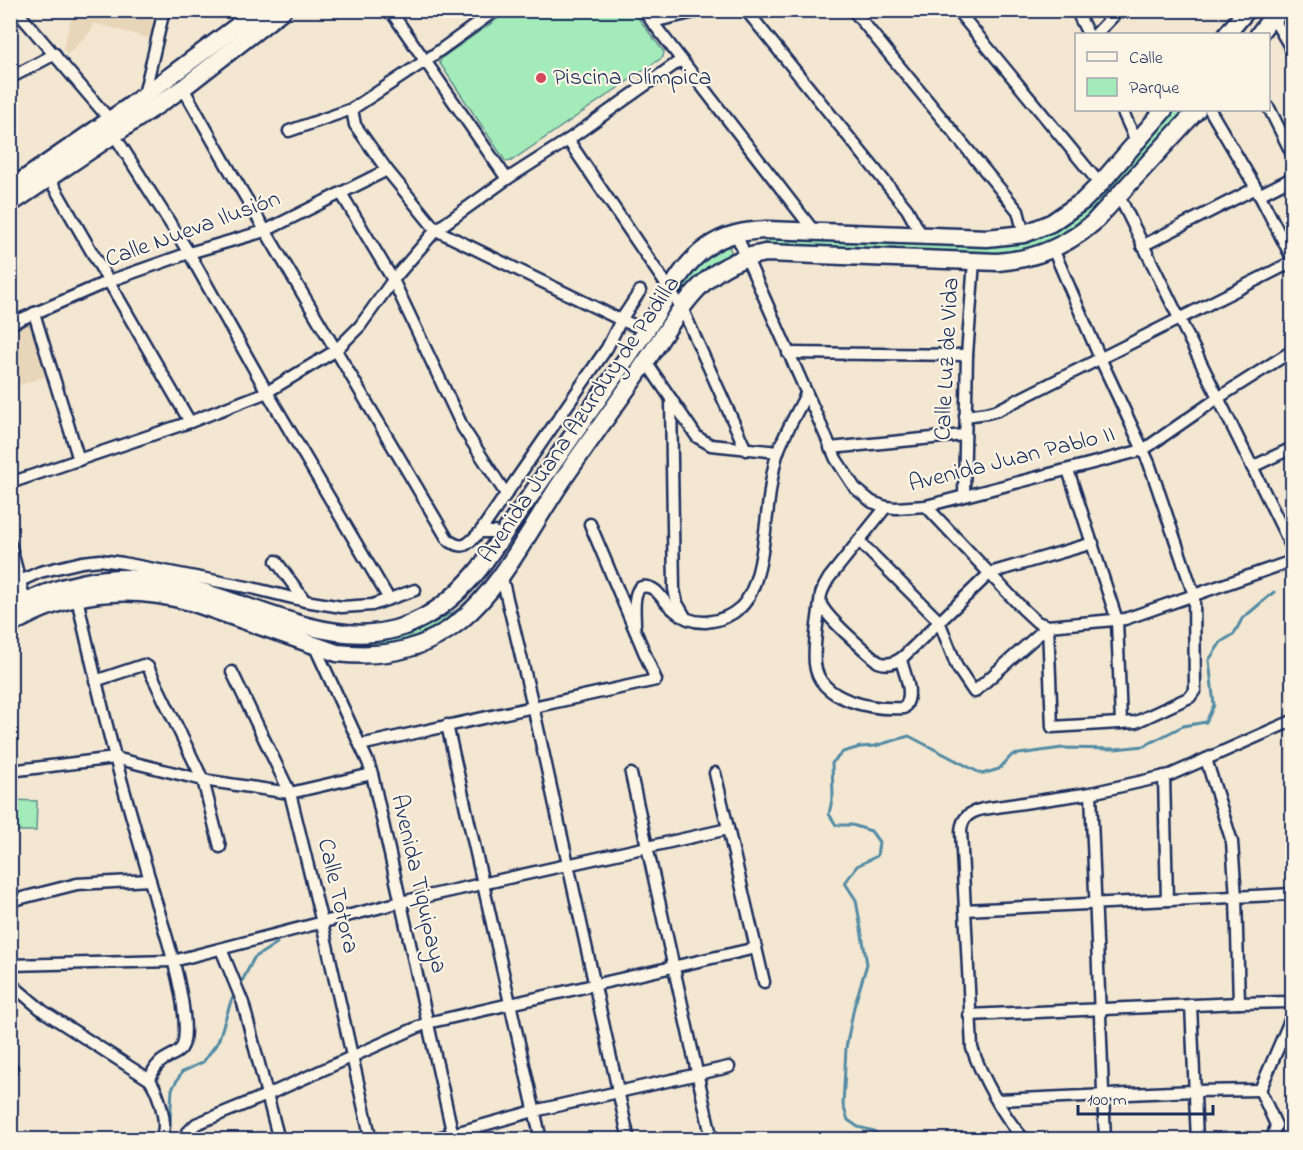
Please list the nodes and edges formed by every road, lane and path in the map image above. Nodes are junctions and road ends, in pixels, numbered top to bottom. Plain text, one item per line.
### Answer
1 (16, 10) edge
2 (164, 10) edge
3 (259, 10) edge
4 (283, 10) edge
5 (496, 10) edge
6 (643, 10) edge
7 (704, 10) edge
8 (746, 10) edge
9 (853, 10) edge
10 (957, 10) edge
11 (1076, 10) edge
12 (1119, 10) edge
13 (1247, 10) edge
14 (1287, 10) edge
15 (391, 11) edge
16 (1278, 15) edge
17 (652, 22) junction
18 (1088, 33) edge
19 (1097, 33) edge
20 (1228, 33) edge
21 (1260, 33) edge
22 (1293, 50) edge
23 (55, 54) junction
24 (681, 60) junction
25 (425, 61) junction
26 (10, 78) edge
27 (183, 88) junction
28 (144, 95) junction
29 (352, 109) junction
30 (1270, 110) edge
31 (1122, 111) edge
32 (1163, 111) edge
33 (1196, 111) edge
34 (1211, 111) edge
35 (111, 126) junction
36 (289, 131) dead end
37 (568, 140) junction
38 (1136, 141) junction
39 (1293, 154) edge
40 (387, 170) junction
41 (49, 178) junction
42 (1293, 178) edge
43 (507, 179) junction
44 (1100, 184) junction
45 (10, 189) edge
46 (1258, 191) junction
47 (341, 193) junction
48 (1119, 196) junction
49 (10, 204) edge
50 (436, 230) junction
51 (265, 231) junction
52 (813, 231) junction
53 (736, 234) junction
54 (1024, 234) junction
55 (922, 236) junction
56 (1142, 246) junction
57 (1053, 249) junction
58 (189, 253) junction
59 (747, 256) junction
60 (1293, 260) edge
61 (974, 261) junction
62 (393, 280) junction
63 (110, 281) junction
64 (640, 291) dead end
65 (671, 291) junction
66 (682, 308) junction
67 (34, 313) junction
68 (1178, 319) junction
69 (621, 320) junction
70 (10, 324) edge
71 (646, 330) junction
72 (335, 351) junction
73 (1293, 351) edge
74 (788, 353) junction
75 (968, 355) junction
76 (1100, 358) junction
77 (646, 362) junction
78 (267, 392) junction
79 (806, 394) junction
80 (1218, 398) junction
81 (670, 399) junction
82 (965, 416) junction
83 (190, 422) junction
84 (964, 435) junction
85 (830, 448) junction
86 (1293, 448) edge
87 (746, 450) junction
88 (1143, 450) junction
89 (778, 452) junction
90 (79, 460) junction
91 (1252, 467) junction
92 (1068, 470) junction
93 (545, 473) junction
94 (10, 483) edge
95 (506, 494) junction
96 (964, 495) junction
97 (926, 506) junction
98 (886, 507) junction
99 (590, 524) dead end
100 (480, 532) junction
101 (502, 537) junction
102 (858, 541) junction
103 (1093, 543) junction
104 (10, 544) edge
105 (1293, 548) edge
106 (276, 561) dead end
107 (1293, 561) edge
108 (990, 573) junction
109 (502, 578) junction
110 (20, 581) junction
111 (415, 590) dead end
112 (1194, 595) junction
113 (77, 598) junction
114 (389, 599) junction
115 (820, 599) junction
116 (305, 602) junction
117 (27, 608) junction
118 (10, 610) edge
119 (686, 618) junction
120 (419, 619) junction
121 (1117, 620) junction
122 (939, 621) junction
123 (10, 625) edge
124 (1048, 626) junction
125 (635, 629) junction
126 (315, 647) junction
127 (901, 660) junction
128 (232, 672) dead end
129 (95, 681) junction
130 (533, 706) junction
131 (1293, 721) edge
132 (1120, 723) junction
133 (447, 725) junction
134 (360, 745) junction
135 (116, 758) junction
136 (1206, 759) junction
137 (10, 771) edge
138 (715, 773) dead end
139 (372, 774) junction
140 (631, 774) dead end
141 (1164, 776) junction
142 (203, 780) junction
143 (290, 793) junction
144 (1091, 793) junction
145 (728, 829) junction
146 (647, 847) junction
147 (220, 848) dead end
148 (568, 865) junction
149 (150, 880) junction
150 (483, 884) junction
151 (1293, 894) edge
152 (1236, 897) junction
153 (1167, 900) junction
154 (10, 901) edge
155 (401, 902) junction
156 (1095, 903) junction
157 (965, 910) junction
158 (322, 923) junction
159 (756, 948) junction
160 (221, 949) junction
161 (173, 962) junction
162 (10, 965) edge
163 (674, 967) junction
164 (764, 982) dead end
165 (10, 983) edge
166 (595, 985) junction
167 (1293, 1002) edge
168 (1239, 1003) junction
169 (510, 1004) junction
170 (1191, 1005) junction
171 (1100, 1009) junction
172 (969, 1015) junction
173 (1293, 1016) edge
174 (427, 1023) junction
175 (351, 1057) junction
176 (729, 1067) dead end
177 (698, 1074) junction
178 (150, 1080) junction
179 (1260, 1090) junction
180 (1194, 1091) junction
181 (619, 1093) junction
182 (267, 1095) junction
183 (1103, 1096) junction
184 (998, 1100) junction
185 (534, 1111) junction
186 (453, 1136) edge
187 (159, 1140) edge
188 (185, 1140) edge
189 (279, 1140) edge
190 (371, 1140) edge
191 (430, 1140) edge
192 (541, 1140) edge
193 (630, 1140) edge
194 (712, 1140) edge
195 (1025, 1140) edge
196 (1105, 1140) edge
197 (1197, 1140) edge
198 (1272, 1140) edge

1 - 23 street
2 - 28 street
3 - 28 highway
4 - 27 highway
5 - 25 street
6 - 17 street
7 - 17 street
8 - 55 street
9 - 54 street
10 - 44 street
11 - 18 street
12 - 19 street
13 - 20 highway
14 - 16 street
15 - 25 street
16 - 21 highway
16 - 22 street
17 - 24 street
23 - 26 street
23 - 35 street
24 - 37 street
24 - 52 street
25 - 29 street
25 - 43 street
27 - 35 highway
27 - 51 street
28 - 35 highway
29 - 36 street
29 - 40 street
30 - 39 street
31 - 38 street
32 - 38 highway, Avenida Juana Azurduy de Padilla
33 - 48 highway, Avenida Juana Azurduy de Padilla
34 - 46 street
35 - 41 highway
35 - 45 highway
35 - 58 street
37 - 43 street
37 - 65 street
38 - 44 highway, Avenida Juana Azurduy de Padilla
40 - 47 street, Calle Nueva Ilusión
40 - 50 street
41 - 49 highway
41 - 63 street
42 - 46 street
43 - 50 street
44 - 54 highway, Avenida Juana Azurduy de Padilla
46 - 56 street
46 - 60 street
47 - 51 street, Calle Nueva Ilusión
47 - 62 street
48 - 56 street
48 - 57 highway, Avenida Juana Azurduy de Padilla
50 - 62 street
50 - 69 street
51 - 58 street, Calle Nueva Ilusión
51 - 72 street
52 - 53 highway, Avenida Juana Azurduy de Padilla
52 - 55 highway, Avenida Juana Azurduy de Padilla
53 - 59 street, Avenida Juan Pablo II
53 - 65 highway, Avenida Juana Azurduy de Padilla
54 - 55 highway, Avenida Juana Azurduy de Padilla
56 - 68 street
57 - 61 highway, Avenida Juana Azurduy de Padilla
57 - 76 street
58 - 63 street, Calle Nueva Ilusión
58 - 78 street
59 - 61 highway, Avenida Juana Azurduy de Padilla
59 - 66 highway, Avenida Juana Azurduy de Padilla
59 - 74 street, Avenida Juan Pablo II
60 - 68 street
61 - 75 street, Calle Luz de Vida
62 - 72 street
62 - 95 street
63 - 67 street, Calle Nueva Ilusión
63 - 83 street
64 - 69 street
65 - 66 street
65 - 71 highway, Avenida Juana Azurduy de Padilla
66 - 77 highway, Avenida Juana Azurduy de Padilla
66 - 87 street
67 - 70 street, Calle Nueva Ilusión
67 - 90 street
68 - 76 street
68 - 80 street
69 - 71 street
69 - 95 street
71 - 93 highway, Avenida Juana Azurduy de Padilla
72 - 78 street
72 - 100 street
73 - 80 street, Avenida Juan Pablo II
74 - 75 street
74 - 79 street, Avenida Juan Pablo II
75 - 82 street, Calle Luz de Vida
76 - 82 street
76 - 88 street
77 - 81 street
77 - 109 highway, Avenida Juana Azurduy de Padilla
78 - 83 street
78 - 114 street
79 - 85 street, Avenida Juan Pablo II
79 - 89 street
80 - 88 street, Avenida Juan Pablo II
80 - 91 street
81 - 87 street
81 - 119 street
82 - 84 street, Calle Luz de Vida
83 - 90 street
84 - 85 street
84 - 96 street, Calle Luz de Vida
85 - 98 street, Avenida Juan Pablo II
86 - 91 street
87 - 89 street
88 - 92 street, Avenida Juan Pablo II
88 - 112 street
89 - 119 street
90 - 94 street
91 - 105 street
92 - 96 street, Avenida Juan Pablo II
92 - 103 street
93 - 101 highway, Avenida Juana Azurduy de Padilla
93 - 109 highway
95 - 100 street
96 - 97 street, Avenida Juan Pablo II
97 - 98 street, Avenida Juan Pablo II
97 - 108 street
98 - 102 street
99 - 125 street
100 - 101 street
101 - 120 highway, Avenida Juana Azurduy de Padilla
102 - 115 street
102 - 122 street
103 - 108 street
103 - 121 street
104 - 110 street
106 - 116 street
107 - 112 street
108 - 122 street
108 - 124 street
109 - 120 highway
109 - 126 highway, Avenida Juana Azurduy de Padilla
109 - 130 street
110 - 116 street
110 - 117 street
111 - 114 street
112 - 121 street
112 - 132 street
113 - 117 highway, Avenida Juana Azurduy de Padilla
113 - 126 highway, Avenida Juana Azurduy de Padilla
113 - 129 street
114 - 116 street
115 - 127 street
115 - 127 street
117 - 118 highway, Avenida Juana Azurduy de Padilla
117 - 120 highway, Avenida Juana Azurduy de Padilla
117 - 123 highway, Avenida Juana Azurduy de Padilla
119 - 125 street
121 - 124 street
121 - 132 street
122 - 124 street
122 - 127 street
124 - 132 street
125 - 130 street
126 - 134 street, Avenida Tiquipaya
128 - 143 street, Calle Totora
129 - 135 street
129 - 142 street
130 - 133 street
130 - 148 street
131 - 136 street
133 - 134 street
133 - 150 street
134 - 139 street, Avenida Tiquipaya
135 - 137 street
135 - 142 street
135 - 149 street
136 - 141 street
136 - 152 street
138 - 145 street
139 - 143 street
139 - 155 street, Avenida Tiquipaya
140 - 146 street
141 - 144 street
141 - 153 street
142 - 143 street
142 - 147 street
143 - 158 street, Calle Totora
144 - 156 street
144 - 157 street
145 - 146 street
145 - 159 street
146 - 148 street
146 - 163 street
148 - 150 street
148 - 166 street
149 - 154 street
149 - 161 street
150 - 155 street
150 - 169 street
151 - 152 street
152 - 153 street
152 - 168 street
153 - 156 street
155 - 158 street
155 - 174 street, Avenida Tiquipaya
156 - 157 street
156 - 171 street
157 - 172 street
158 - 160 street
158 - 175 street, Calle Totora
159 - 163 street
159 - 164 street
160 - 161 street
160 - 182 street
161 - 162 street
161 - 178 street
163 - 166 street
163 - 177 street
165 - 178 street
166 - 169 street
166 - 181 street
167 - 168 street
168 - 170 street
169 - 174 street
169 - 185 street
170 - 171 street
170 - 180 street
171 - 172 street
171 - 183 street
172 - 184 street
173 - 179 street
174 - 175 street
174 - 186 street, Avenida Tiquipaya
175 - 182 street
175 - 190 street, Calle Totora
176 - 177 street
177 - 181 street
177 - 194 street
178 - 187 street
179 - 180 street
179 - 198 street
180 - 183 street
180 - 197 street
181 - 185 street
181 - 193 street
182 - 188 street
182 - 189 street
183 - 184 street
183 - 196 street
184 - 195 street
185 - 186 street
185 - 192 street
186 - 191 street

